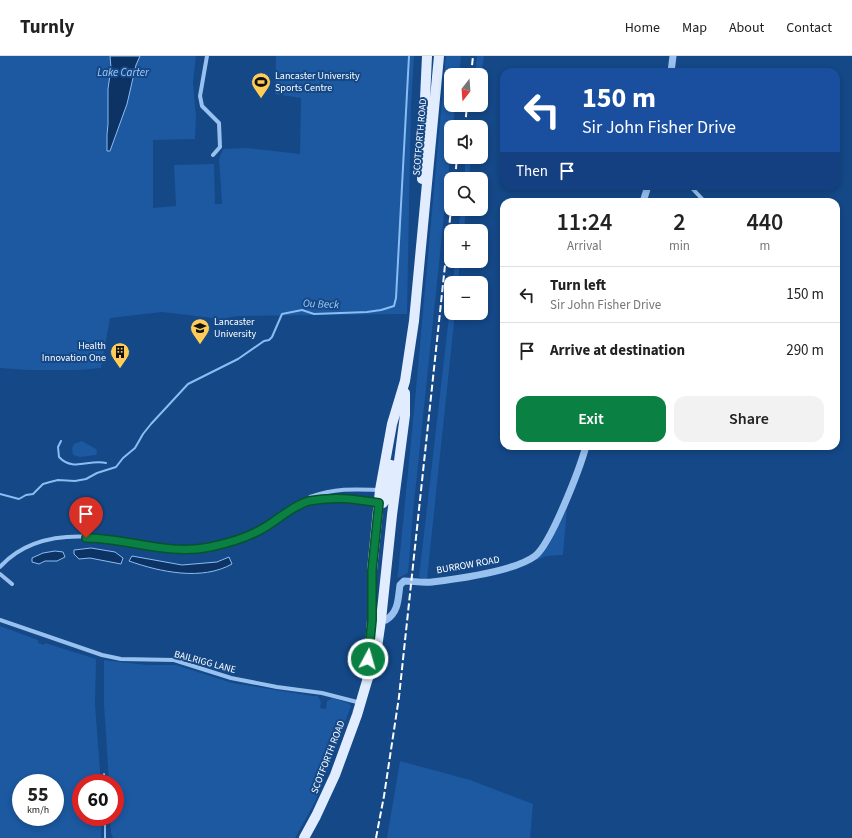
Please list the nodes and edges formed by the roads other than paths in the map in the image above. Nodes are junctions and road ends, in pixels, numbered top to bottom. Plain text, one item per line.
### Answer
1 (207, 56) edge
2 (421, 56) edge
3 (427, 56) edge
4 (439, 56) edge
5 (673, 56) edge
6 (672, 68) edge
7 (213, 155) dead end
8 (422, 164) junction
9 (694, 190) edge
10 (701, 198) edge
11 (424, 221) junction
12 (405, 381) junction
13 (585, 450) edge
14 (387, 494) junction
15 (308, 502) junction
16 (379, 503) junction
17 (0, 567) edge
18 (0, 574) edge
19 (12, 584) dead end
20 (0, 620) edge
21 (376, 620) junction
22 (361, 703) junction
23 (304, 838) edge

1 - 7 street
2 - 8 main road
3 - 8 main road, SCOTFORTH ROAD
4 - 11 main road, SCOTFORTH ROAD
5 - 6 street
8 - 11 main road, SCOTFORTH ROAD
9 - 10 street
11 - 12 main road, SCOTFORTH ROAD
12 - 14 main road, SCOTFORTH ROAD
12 - 14 main road, SCOTFORTH ROAD
13 - 21 street, BURROW ROAD
14 - 15 street
14 - 16 main road, SCOTFORTH ROAD
14 - 21 main road, SCOTFORTH ROAD
15 - 16 street
15 - 17 street
16 - 21 main road, SCOTFORTH ROAD
18 - 19 street
20 - 22 street, BAILRIGG LANE
21 - 22 main road, SCOTFORTH ROAD
22 - 23 main road, SCOTFORTH ROAD

